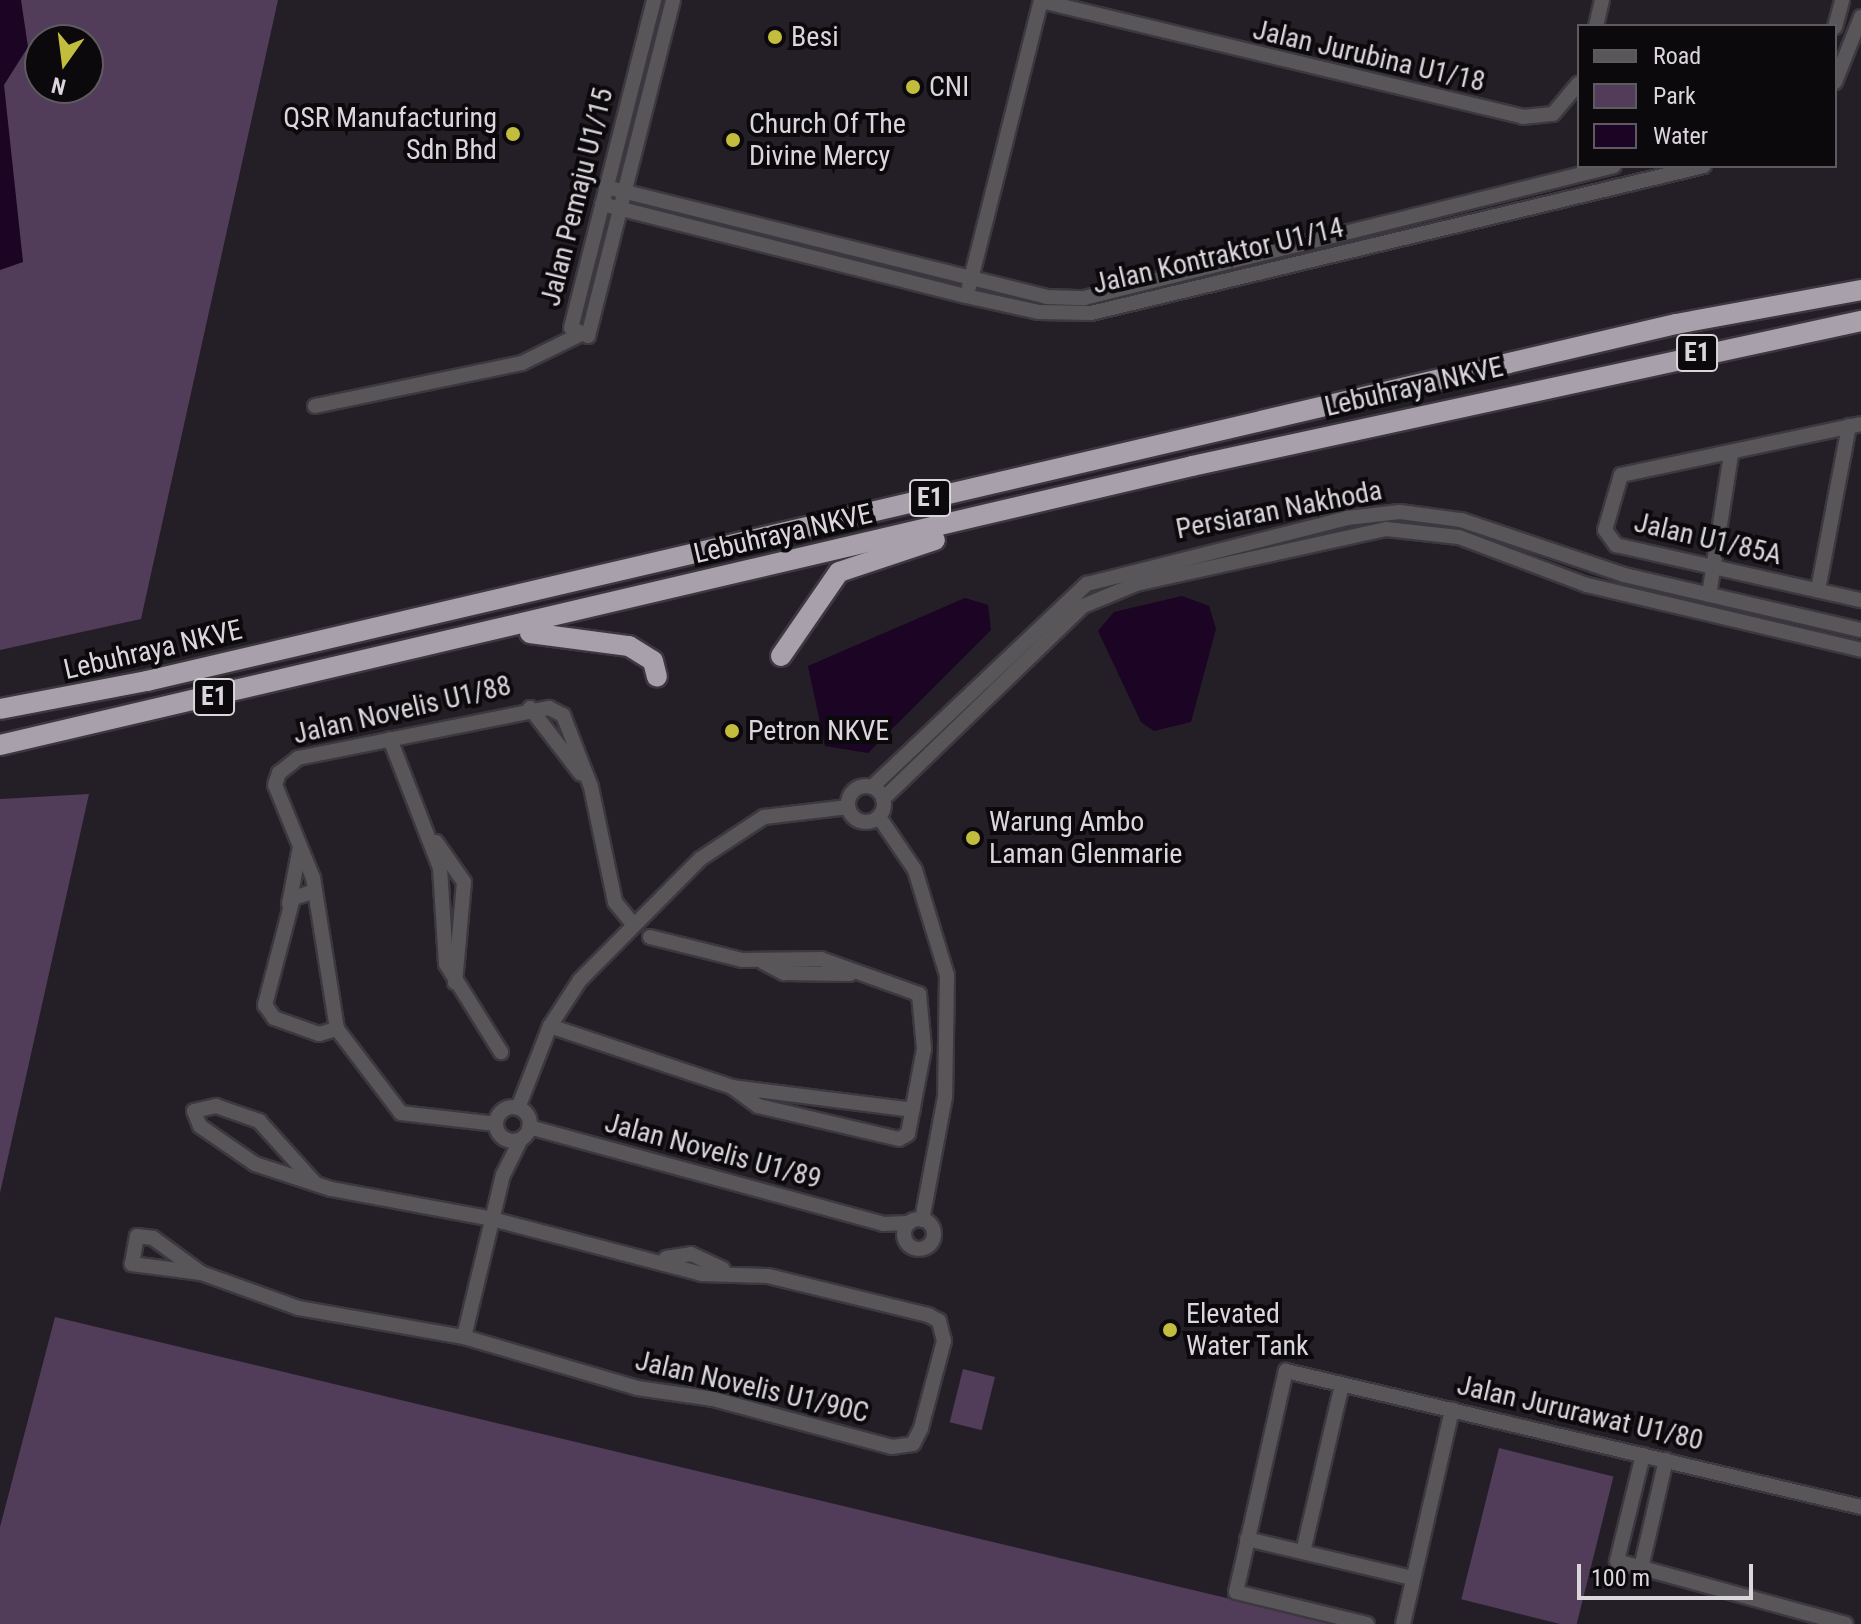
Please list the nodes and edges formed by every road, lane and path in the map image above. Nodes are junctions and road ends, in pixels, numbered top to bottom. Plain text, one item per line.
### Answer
1 (654, 0) edge
2 (673, 0) edge
3 (1602, 0) edge
4 (1842, 0) edge
5 (1041, 1) edge
6 (1861, 17) edge
7 (1596, 24) edge
8 (1836, 24) edge
9 (1837, 77) edge
10 (1577, 85) edge
11 (1606, 168) edge
12 (1696, 168) edge
13 (606, 187) junction
14 (626, 192) junction
15 (602, 204) junction
16 (621, 209) junction
17 (971, 278) junction
18 (1861, 290) edge
19 (966, 296) junction
20 (1861, 321) edge
21 (581, 334) junction
22 (315, 406) dead end
23 (1855, 425) edge
24 (1731, 455) junction
25 (1192, 466) junction
26 (1714, 567) junction
27 (1818, 590) junction
28 (1709, 595) junction
29 (1861, 600) edge
30 (1861, 630) edge
31 (427, 648) junction
32 (1861, 650) edge
33 (781, 656) dead end
34 (657, 677) dead end
35 (530, 708) junction
36 (0, 709) edge
37 (390, 739) junction
38 (0, 745) edge
39 (591, 787) junction
40 (872, 787) junction
41 (883, 799) junction
42 (848, 807) junction
43 (879, 817) junction
44 (429, 832) junction
45 (300, 847) junction
46 (315, 891) junction
47 (289, 909) junction
48 (631, 922) junction
49 (650, 937) dead end
50 (455, 985) junction
51 (550, 1026) junction
52 (337, 1029) junction
53 (501, 1052) dead end
54 (732, 1087) junction
55 (791, 1096) junction
56 (518, 1108) junction
57 (913, 1110) junction
58 (787, 1114) junction
59 (498, 1129) junction
60 (525, 1133) junction
61 (503, 1175) junction
62 (315, 1183) junction
63 (493, 1219) junction
64 (915, 1221) junction
65 (883, 1224) junction
66 (905, 1240) junction
67 (201, 1273) junction
68 (464, 1337) junction
69 (1342, 1384) junction
70 (1452, 1410) junction
71 (1643, 1455) junction
72 (1666, 1460) junction
73 (1861, 1507) edge
74 (1247, 1539) junction
75 (1303, 1552) junction
76 (1641, 1568) junction
77 (1412, 1578) junction
78 (1367, 1624) edge
79 (1403, 1624) edge
80 (1845, 1624) edge

1 - 13 street, Jalan Pemaju U1/15
2 - 14 street, Jalan Pemaju U1/15
3 - 7 street
4 - 8 street
5 - 10 street, Jalan Jurubina U1/18
5 - 17 street
6 - 9 street
11 - 17 street, Jalan Kontraktor U1/14
12 - 19 street, Jalan Kontraktor U1/14
13 - 14 street, Jalan Kontraktor U1/14
13 - 15 street, Jalan Pemaju U1/15
14 - 16 street, Jalan Pemaju U1/15
14 - 17 street, Jalan Kontraktor U1/14
15 - 16 street, Jalan Kontraktor U1/14
15 - 21 street, Jalan Pemaju U1/15
16 - 19 street, Jalan Kontraktor U1/14
16 - 21 street, Jalan Pemaju U1/15
17 - 19 street
18 - 36 highway, Lebuhraya NKVE / E1
20 - 25 highway, Lebuhraya NKVE / E1
21 - 22 street
23 - 24 street
23 - 27 street
24 - 26 street
24 - 26 street, Jalan U1/85A
25 - 31 highway, Lebuhraya NKVE / E1
25 - 33 highway
26 - 27 street, Jalan U1/85A
26 - 28 street
27 - 29 street, Jalan U1/85A
28 - 30 street, Persiaran Nakhoda
28 - 40 street, Persiaran Nakhoda
31 - 34 highway
31 - 38 highway, Lebuhraya NKVE / E1
32 - 41 street, Persiaran Nakhoda
35 - 37 street, Jalan Novelis U1/88
35 - 39 street, Jalan Novelis U1/88
35 - 39 street, Jalan Novelis U1/88
37 - 44 street
37 - 45 street, Jalan Novelis U1/88
39 - 48 street, Jalan Novelis U1/88
40 - 41 street
40 - 42 street
41 - 43 street
42 - 43 street
42 - 48 street
43 - 64 street
44 - 50 street
44 - 50 street
45 - 46 street, Jalan Novelis U1/88
45 - 47 street
46 - 47 street
46 - 52 street, Jalan Novelis U1/88
47 - 52 street
48 - 51 street
49 - 57 street
50 - 53 street
51 - 54 street
51 - 56 street
52 - 59 street, Jalan Novelis U1/88
54 - 55 street
54 - 58 street
55 - 57 street
55 - 58 street
56 - 59 street
56 - 60 street
57 - 58 street
59 - 60 street, Jalan Novelis U1/89
59 - 61 street
60 - 61 street
60 - 65 street, Jalan Novelis U1/89
61 - 63 street
62 - 62 street
62 - 63 street
63 - 68 street
63 - 68 street, Jalan Novelis U1/90C
64 - 65 street, Jalan Novelis U1/89
64 - 66 street
64 - 66 street
65 - 66 street, Jalan Novelis U1/89
67 - 67 street
67 - 68 street
69 - 70 street, Jalan Jururawat U1/80
69 - 74 street, Jalan Jururawat U1/80
69 - 75 street
70 - 71 street, Jalan Jururawat U1/80
70 - 77 street
71 - 72 street, Jalan Jururawat U1/80
71 - 76 street
72 - 73 street, Jalan Jururawat U1/80
72 - 76 street
74 - 75 street
74 - 78 street
75 - 77 street
76 - 80 street
77 - 79 street

